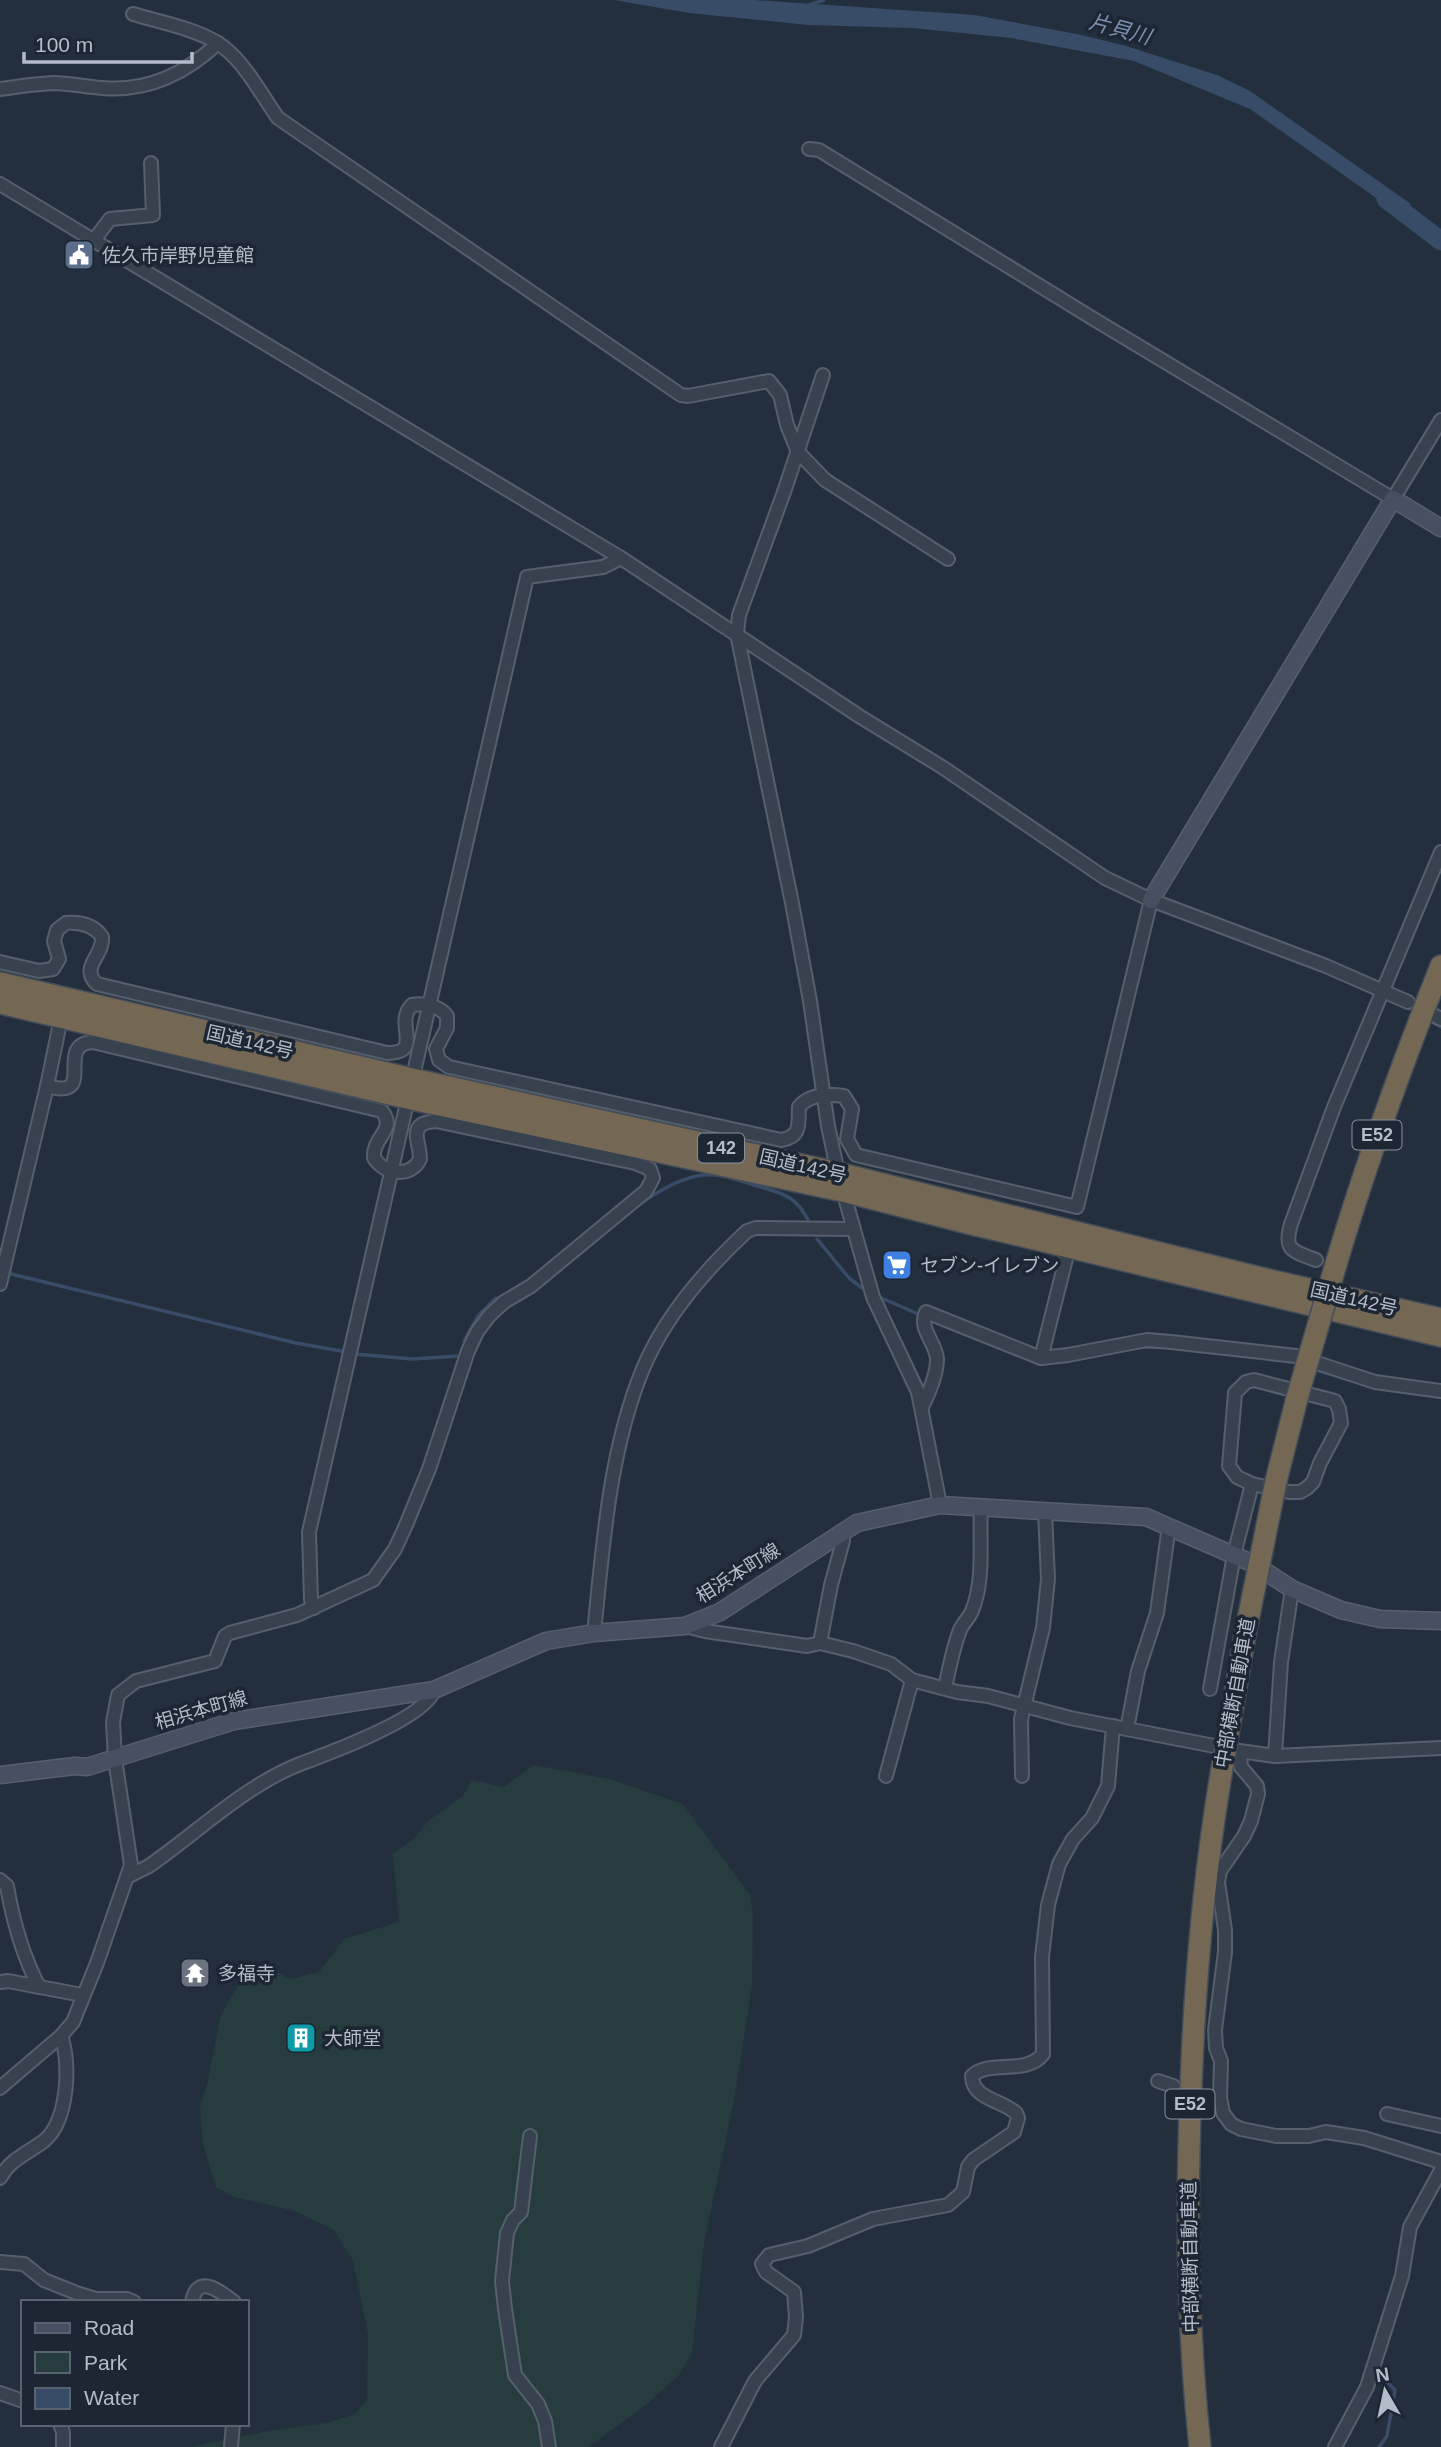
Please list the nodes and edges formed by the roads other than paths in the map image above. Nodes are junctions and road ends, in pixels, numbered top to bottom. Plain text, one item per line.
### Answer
1 (133, 14) dead end
2 (218, 43) junction
3 (0, 89) edge
4 (809, 149) dead end
5 (150, 163) dead end
6 (0, 183) edge
7 (94, 240) junction
8 (822, 375) dead end
9 (1441, 420) edge
10 (798, 452) junction
11 (1393, 499) junction
12 (1441, 528) edge
13 (621, 558) junction
14 (948, 559) dead end
15 (737, 634) junction
16 (1441, 852) edge
17 (1151, 900) junction
18 (0, 962) edge
19 (1441, 967) edge
20 (0, 983) edge
21 (1382, 990) junction
22 (1408, 1002) dead end
23 (0, 1003) edge
24 (429, 1006) junction
25 (61, 1018) junction
26 (47, 1086) junction
27 (410, 1089) junction
28 (823, 1096) junction
29 (636, 1155) junction
30 (392, 1171) junction
31 (840, 1182) junction
32 (853, 1229) junction
33 (1069, 1247) junction
34 (1326, 1262) junction
35 (0, 1284) edge
36 (1441, 1319) edge
37 (1441, 1336) edge
38 (1041, 1358) junction
39 (1441, 1391) edge
40 (922, 1407) junction
41 (1252, 1484) junction
42 (940, 1505) junction
43 (981, 1508) junction
44 (1045, 1511) junction
45 (1169, 1526) junction
46 (842, 1531) junction
47 (1234, 1555) junction
48 (1292, 1589) junction
49 (314, 1608) junction
50 (1441, 1621) edge
51 (685, 1626) junction
52 (594, 1633) junction
53 (820, 1643) junction
54 (912, 1680) junction
55 (945, 1688) junction
56 (1210, 1689) dead end
57 (433, 1690) junction
58 (1023, 1706) junction
59 (1113, 1726) junction
60 (1127, 1729) junction
61 (1441, 1748) edge
62 (1275, 1756) junction
63 (1232, 1757) junction
64 (115, 1759) junction
65 (0, 1775) edge
66 (886, 1776) dead end
67 (1022, 1776) dead end
68 (127, 1877) junction
69 (0, 1880) edge
70 (0, 1982) edge
71 (39, 1987) junction
72 (82, 1995) junction
73 (61, 2036) junction
74 (1158, 2081) dead end
75 (1173, 2086) tunnel mouth
76 (0, 2088) edge
77 (1387, 2114) dead end
78 (1441, 2126) edge
79 (530, 2136) dead end
80 (1441, 2162) edge
81 (1441, 2170) edge
82 (0, 2178) edge
83 (0, 2262) edge
84 (129, 2300) edge
85 (193, 2300) edge
86 (231, 2300) edge
87 (0, 2393) edge
88 (21, 2400) edge
89 (61, 2426) edge
90 (233, 2426) edge
91 (63, 2447) edge
92 (231, 2447) edge
93 (549, 2447) edge
94 (721, 2447) edge
95 (1200, 2447) edge
96 (1335, 2447) edge

1 - 2 street
2 - 3 street
2 - 10 street
4 - 11 street
5 - 7 street
6 - 7 street
7 - 13 street
8 - 10 street
9 - 11 street
10 - 14 street
10 - 15 street
11 - 12 main road
11 - 17 main road
13 - 15 street
13 - 24 street
15 - 17 street
15 - 28 street
16 - 21 street
17 - 21 street
17 - 28 street
18 - 24 street
19 - 34 highway, 中部横断自動車道 / E52
20 - 27 highway, 国道142号 / 142
21 - 22 street
21 - 34 street
23 - 25 highway, 国道142号 / 142
24 - 27 street
24 - 28 street
25 - 26 street
25 - 27 highway, 国道142号 / 142
26 - 30 street
26 - 35 street
27 - 29 highway, 国道142号 / 142
27 - 30 street
27 - 31 highway, 国道142号 / 142
28 - 31 street
29 - 30 street
29 - 31 highway, 国道142号 / 142
29 - 49 street
30 - 49 street
31 - 32 street
31 - 33 highway, 国道142号 / 142
31 - 36 highway, 国道142号 / 142
32 - 40 street
32 - 52 street
33 - 37 highway, 国道142号 / 142
33 - 38 street
34 - 63 highway, 中部横断自動車道 / E52, bridge
38 - 39 street
38 - 40 street
40 - 42 street
41 - 41 street
41 - 47 street
42 - 43 main road, 相浜本町線
42 - 46 main road, 相浜本町線
43 - 44 main road, 相浜本町線
43 - 55 street
44 - 45 main road, 相浜本町線
44 - 58 street
45 - 47 main road, 相浜本町線
45 - 60 street
46 - 51 main road, 相浜本町線
46 - 53 street
47 - 48 main road, 相浜本町線
47 - 56 street
48 - 50 main road, 相浜本町線
48 - 62 street
49 - 64 street
51 - 52 main road, 相浜本町線
51 - 53 street
52 - 57 main road, 相浜本町線
53 - 54 street
54 - 55 street
54 - 66 street
55 - 58 street
57 - 64 main road, 相浜本町線
57 - 68 street
58 - 59 street
58 - 67 street
59 - 60 street
59 - 94 street
60 - 63 street
61 - 62 street
62 - 63 street
63 - 80 street
63 - 95 highway, 中部横断自動車道 / E52
64 - 65 main road, 相浜本町線
64 - 68 street
68 - 72 street
69 - 71 street
70 - 71 street
71 - 72 street
72 - 73 street
73 - 76 street
73 - 82 street
74 - 75 street
77 - 78 street
79 - 93 street
81 - 96 street
83 - 84 street
85 - 86 street
87 - 88 street
89 - 91 street
90 - 92 street

